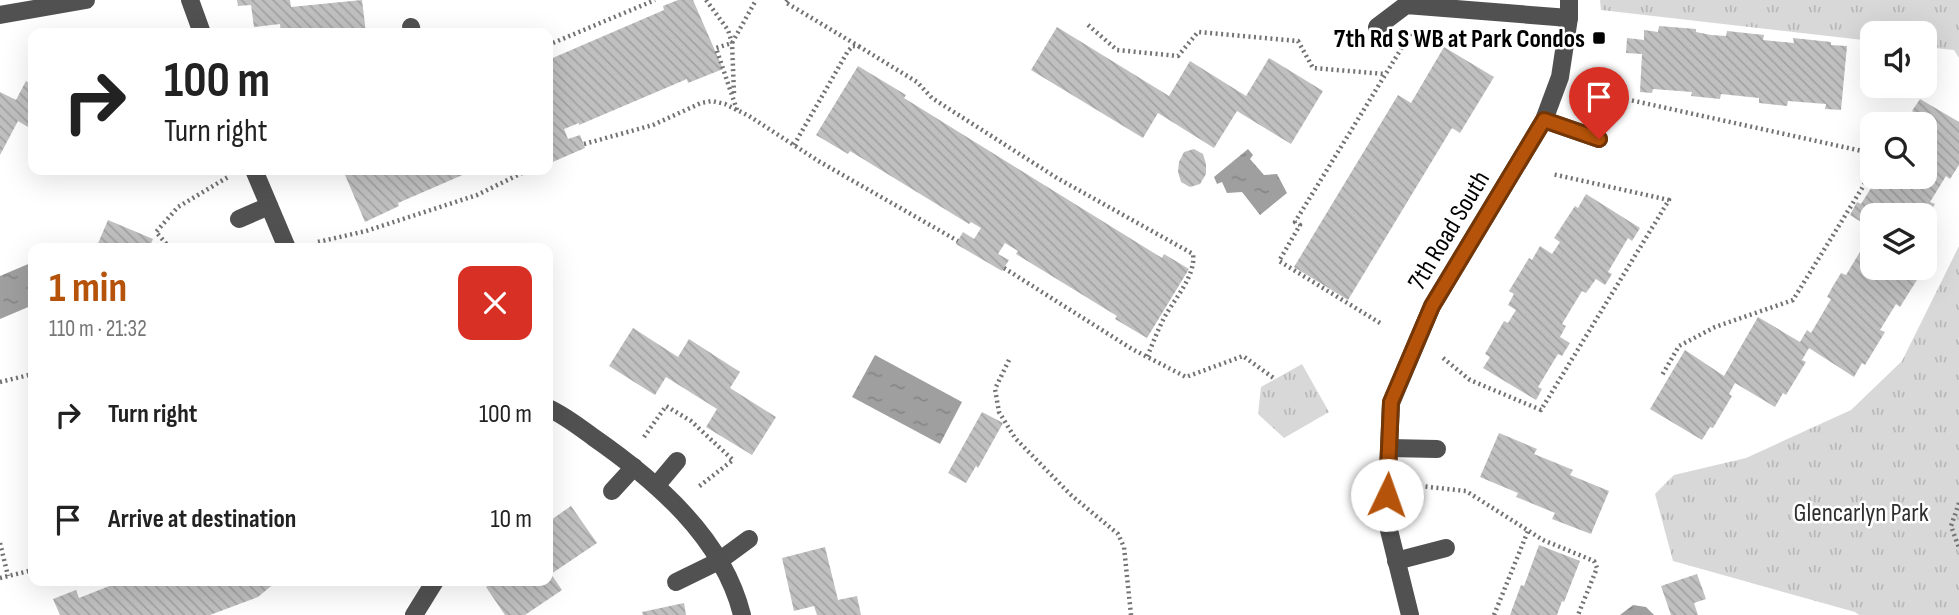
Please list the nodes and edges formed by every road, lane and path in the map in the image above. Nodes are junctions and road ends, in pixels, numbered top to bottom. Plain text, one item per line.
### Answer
1 (86, 0) edge
2 (190, 0) edge
3 (655, 0) edge
4 (706, 0) edge
5 (757, 0) edge
6 (787, 0) edge
7 (1569, 9) edge
8 (0, 15) edge
9 (1415, 24) dead end
10 (1088, 25) dead end
11 (1377, 27) dead end
12 (200, 28) edge
13 (553, 43) edge
14 (732, 43) junction
15 (860, 47) junction
16 (1385, 74) junction
17 (1589, 91) dead end
18 (733, 99) junction
19 (738, 110) junction
20 (1544, 120) junction
21 (1599, 139) dead end
22 (584, 144) dead end
23 (793, 145) junction
24 (1552, 174) dead end
25 (256, 175) edge
26 (518, 175) edge
27 (228, 177) dead end
28 (269, 206) junction
29 (239, 219) dead end
30 (958, 241) dead end
31 (318, 242) dead end
32 (166, 243) edge
33 (285, 243) edge
34 (1004, 268) dead end
35 (1380, 323) dead end
36 (1147, 357) junction
37 (1443, 358) dead end
38 (1009, 360) dead end
39 (28, 375) edge
40 (1661, 377) dead end
41 (1275, 379) dead end
42 (0, 382) edge
43 (553, 416) edge
44 (645, 438) dead end
45 (1389, 447) junction
46 (1437, 449) dead end
47 (677, 461) dead end
48 (634, 467) junction
49 (656, 486) junction
50 (1420, 486) dead end
51 (697, 488) dead end
52 (612, 491) dead end
53 (1959, 503) edge
54 (1528, 531) junction
55 (749, 539) dead end
56 (0, 543) edge
57 (1447, 548) dead end
58 (1959, 548) edge
59 (719, 561) junction
60 (1396, 561) junction
61 (28, 570) edge
62 (8, 576) junction
63 (0, 578) edge
64 (676, 582) dead end
65 (431, 586) edge
66 (414, 615) edge
67 (742, 615) edge
68 (1131, 615) edge
69 (1410, 615) edge
70 (1494, 615) edge
71 (1578, 615) edge

1 - 8 street
2 - 12 street
3 - 13 path
4 - 14 path
5 - 14 path
6 - 15 path
7 - 11 street
7 - 20 street, 7th Road South
9 - 16 path
10 - 16 path
14 - 18 path
14 - 18 path
15 - 23 path
15 - 36 path
16 - 35 path
17 - 40 path
18 - 19 path
19 - 22 path
19 - 23 path
20 - 21 street
20 - 45 street, 7th Road South
23 - 30 path
24 - 37 path
25 - 28 street
26 - 31 path
27 - 32 path
28 - 29 street
28 - 33 street
34 - 36 path
36 - 41 path
38 - 68 path
39 - 42 path
43 - 48 street
44 - 51 path
45 - 46 street
45 - 60 street, 7th Road South
47 - 49 street
48 - 49 street
48 - 52 street
49 - 59 street
50 - 54 path
53 - 58 path
54 - 70 path
54 - 71 path
55 - 59 street
56 - 62 path
57 - 60 street
59 - 64 street
59 - 67 street
60 - 69 street, 7th Road South
61 - 62 path
62 - 63 path
65 - 66 street

